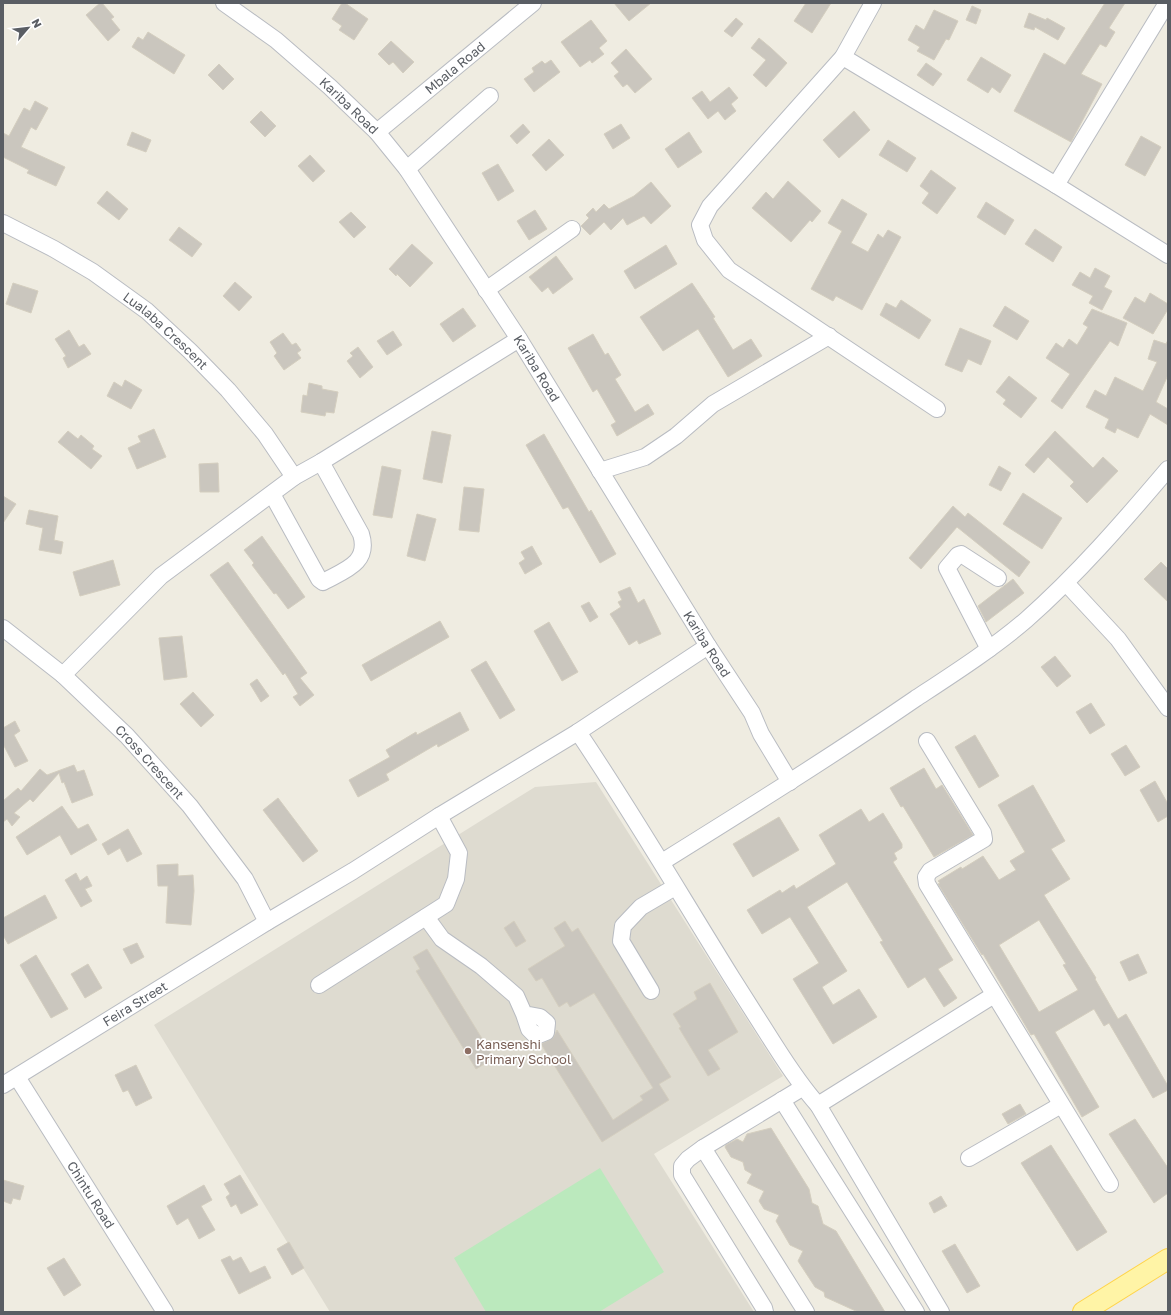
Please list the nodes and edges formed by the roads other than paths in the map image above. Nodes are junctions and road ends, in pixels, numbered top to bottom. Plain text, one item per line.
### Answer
1 (224, 3) edge
2 (533, 3) edge
3 (873, 3) edge
4 (1167, 3) edge
5 (843, 57) junction
6 (490, 96) dead end
7 (377, 132) junction
8 (407, 169) junction
9 (1056, 186) junction
10 (3, 224) edge
11 (572, 229) dead end
12 (1168, 255) edge
13 (486, 290) junction
14 (829, 336) junction
15 (518, 339) junction
16 (937, 409) dead end
17 (321, 462) junction
18 (1168, 469) edge
19 (600, 471) junction
20 (294, 477) junction
21 (272, 494) junction
22 (998, 578) dead end
23 (1066, 583) junction
24 (3, 628) edge
25 (708, 646) junction
26 (989, 649) junction
27 (63, 675) junction
28 (1168, 708) edge
29 (578, 732) junction
30 (926, 741) dead end
31 (790, 782) junction
32 (439, 816) junction
33 (662, 862) junction
34 (675, 886) junction
35 (426, 917) junction
36 (267, 922) junction
37 (319, 985) dead end
38 (651, 991) dead end
39 (994, 995) junction
40 (524, 1014) dead end
41 (17, 1077) junction
42 (3, 1085) edge
43 (802, 1088) junction
44 (782, 1100) junction
45 (818, 1105) junction
46 (1061, 1105) junction
47 (703, 1148) junction
48 (969, 1158) dead end
49 (1110, 1184) dead end
50 (1168, 1259) edge
51 (165, 1312) edge
52 (765, 1312) edge
53 (806, 1312) edge
54 (916, 1312) edge
55 (942, 1312) edge
56 (1083, 1312) edge

1 - 7 street, Kariba Road
2 - 7 street, Mbala Road
3 - 5 street
4 - 9 street
5 - 9 street
5 - 14 street
6 - 8 street
7 - 8 street, Kariba Road
8 - 13 street, Kariba Road
9 - 12 street
10 - 20 street, Lualaba Crescent
11 - 13 street
13 - 15 street, Kariba Road
14 - 16 street
14 - 19 street
15 - 17 street
15 - 19 street, Kariba Road
17 - 20 street
17 - 21 street
18 - 23 street
19 - 25 street, Kariba Road
20 - 21 street
21 - 27 street
22 - 26 street
23 - 26 street
23 - 28 street
24 - 27 street, Cross Crescent
25 - 29 street, Feira Street
25 - 31 street, Kariba Road
26 - 31 street
27 - 36 street, Cross Crescent
29 - 32 street, Feira Street
29 - 33 street
30 - 39 street
31 - 33 street
32 - 35 street
32 - 36 street, Feira Street
33 - 34 street
34 - 38 street
34 - 43 street
35 - 37 street
35 - 40 street
36 - 41 street, Feira Street
39 - 45 street
39 - 46 street
41 - 42 street, Feira Street
41 - 51 street, Chintu Road
43 - 44 street
43 - 45 street
44 - 47 street
44 - 54 street
45 - 55 street
46 - 48 street
46 - 49 street
47 - 52 street
47 - 53 street
50 - 56 main road

